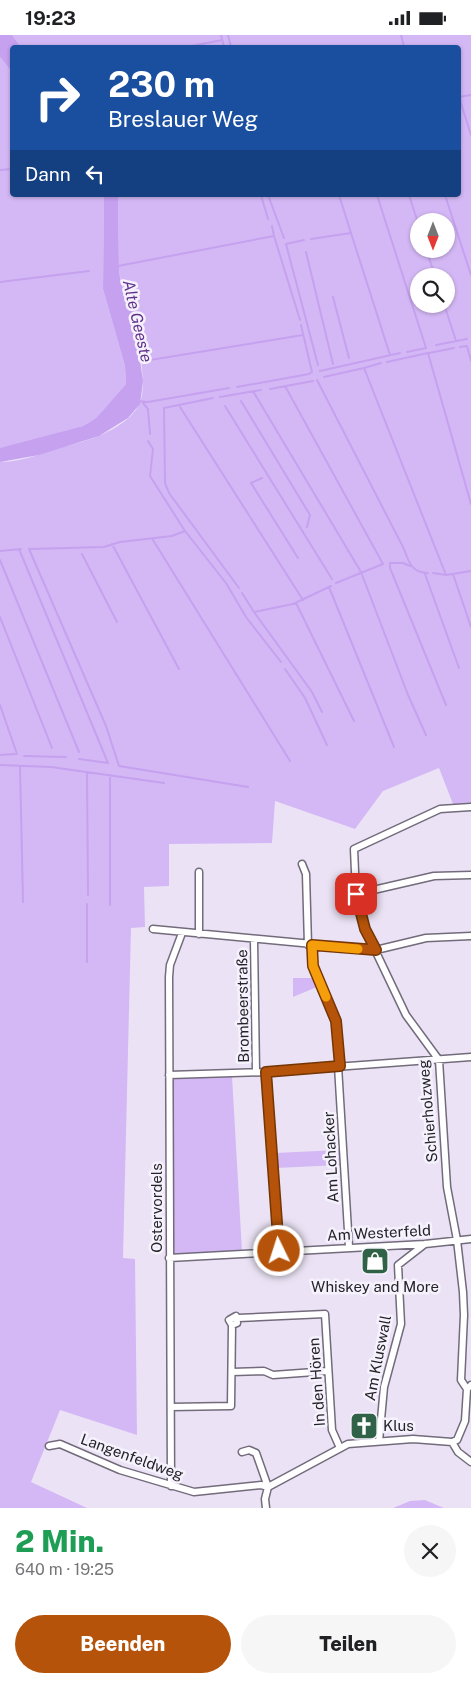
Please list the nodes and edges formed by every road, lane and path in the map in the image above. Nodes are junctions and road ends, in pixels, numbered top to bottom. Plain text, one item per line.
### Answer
1 (471, 807) edge
2 (302, 865) dead end
3 (199, 872) dead end
4 (471, 875) edge
5 (356, 894) junction
6 (153, 929) dead end
7 (182, 933) junction
8 (199, 934) junction
9 (471, 936) edge
10 (254, 940) junction
11 (310, 945) junction
12 (376, 950) junction
13 (471, 1057) edge
14 (439, 1060) junction
15 (338, 1066) junction
16 (256, 1072) junction
17 (266, 1072) junction
18 (169, 1075) junction
19 (471, 1239) edge
20 (457, 1240) junction
21 (425, 1244) junction
22 (402, 1245) junction
23 (348, 1247) junction
24 (279, 1251) junction
25 (409, 1256) junction
26 (169, 1258) junction
27 (328, 1371) junction
28 (232, 1372) junction
29 (469, 1387) edge
30 (171, 1407) junction
31 (379, 1441) junction
32 (452, 1442) junction
33 (49, 1446) dead end
34 (340, 1448) junction
35 (242, 1452) dead end
36 (471, 1462) edge
37 (171, 1486) junction
38 (268, 1487) junction
39 (264, 1508) edge

1 - 5 street, Schierholzweg
2 - 11 street, Am Lohacker
3 - 8 street
4 - 5 street
5 - 12 street, Schierholzweg
6 - 7 street
7 - 8 street
7 - 18 street, Ostervordels
8 - 10 street
9 - 12 street
10 - 11 street
10 - 16 street, Brombeerstraße
11 - 12 street
11 - 15 street, Am Lohacker
12 - 14 street, Schierholzweg
13 - 14 street
14 - 15 street
14 - 20 street, Schierholzweg
15 - 17 street
15 - 23 street, Am Lohacker
16 - 17 street
16 - 18 street
17 - 24 street
18 - 26 street, Ostervordels
19 - 20 street, Am Westerfeld
20 - 21 street, Am Westerfeld
20 - 29 street, Schierholzweg
21 - 22 street, Am Westerfeld
21 - 25 street, Am Kluswall
22 - 23 street, Am Westerfeld
22 - 25 street
23 - 24 street, Am Westerfeld
24 - 26 street, Am Westerfeld
25 - 31 street, Am Kluswall
26 - 30 street, Ostervordels
27 - 28 street
27 - 28 street, In den Hören
27 - 34 street, In den Hören
28 - 30 street
29 - 32 street, Schierholzweg
30 - 37 street, Ostervordels
31 - 32 street
31 - 34 street
32 - 36 street
33 - 37 street, Langenfeldweg
34 - 38 street
35 - 38 street
37 - 38 street, Langenfeldweg
38 - 39 street

